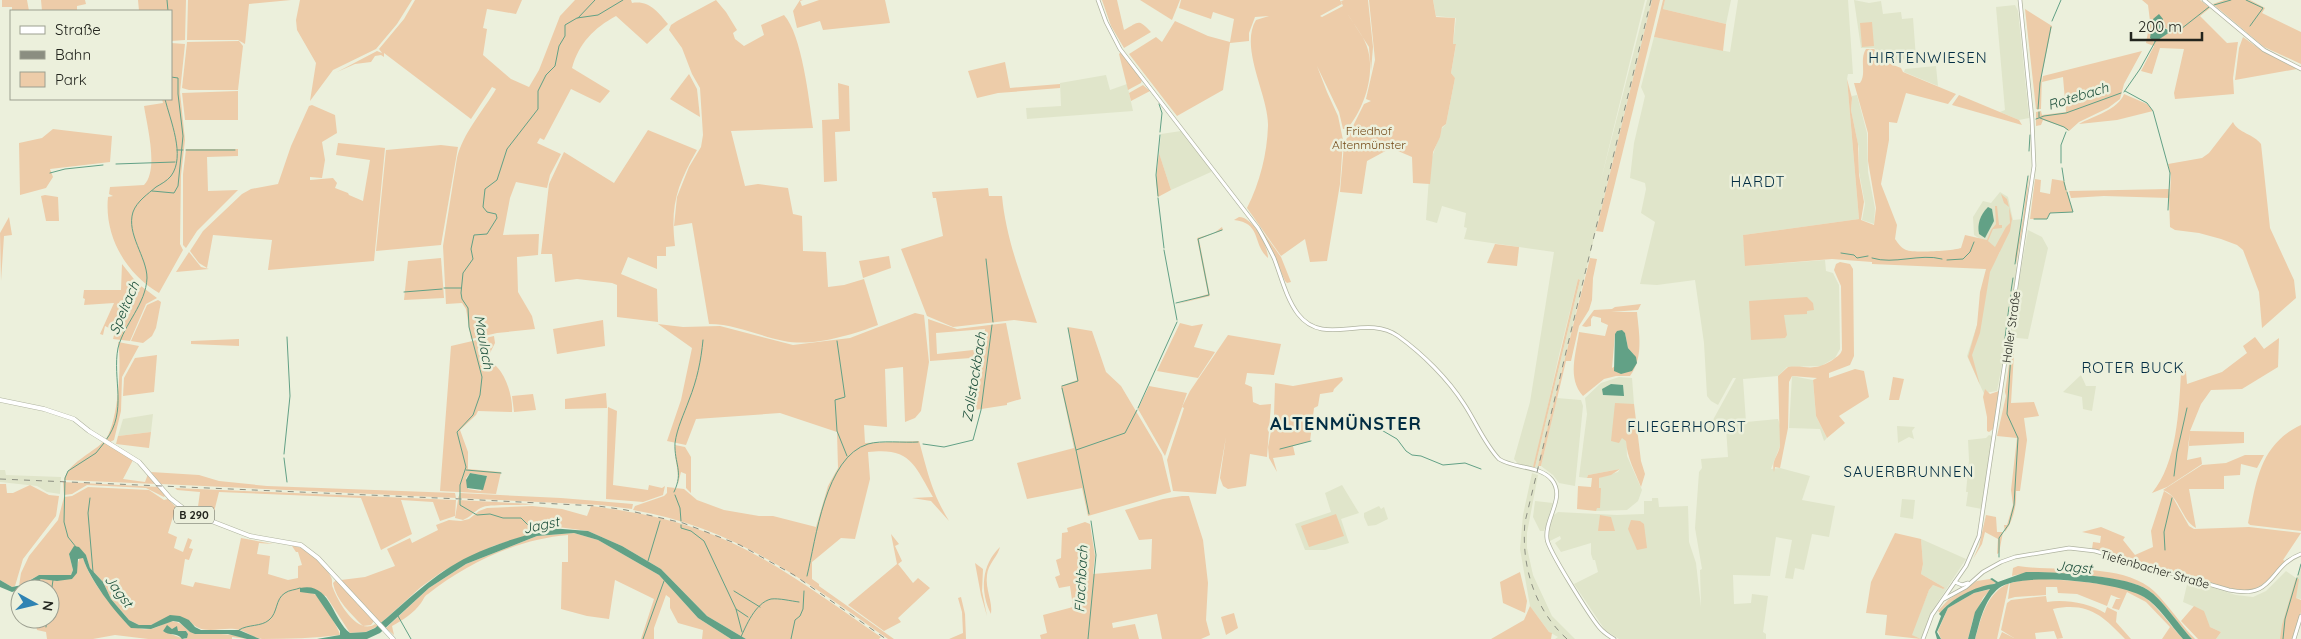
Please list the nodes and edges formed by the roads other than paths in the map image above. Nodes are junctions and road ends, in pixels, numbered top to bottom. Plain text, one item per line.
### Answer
1 (1098, 0) edge
2 (2020, 0) edge
3 (2204, 0) edge
4 (2301, 68) edge
5 (0, 400) edge
6 (2301, 554) edge
7 (1973, 581) junction
8 (1954, 582) junction
9 (1963, 589) junction
10 (1942, 601) junction
11 (2301, 616) edge
12 (392, 639) edge
13 (1614, 639) edge
14 (1923, 639) edge
15 (2294, 639) edge

1 - 13 main road
2 - 8 main road, Haller Straße
3 - 4 main road
5 - 12 main road, B 290
6 - 7 main road, Tiefenbacher Straße
7 - 8 main road
7 - 9 main road, Tiefenbacher Straße
8 - 9 main road
8 - 10 main road, Haller Straße
9 - 10 main road, Tiefenbacher Straße
10 - 14 main road, Haller Straße
11 - 15 main road

